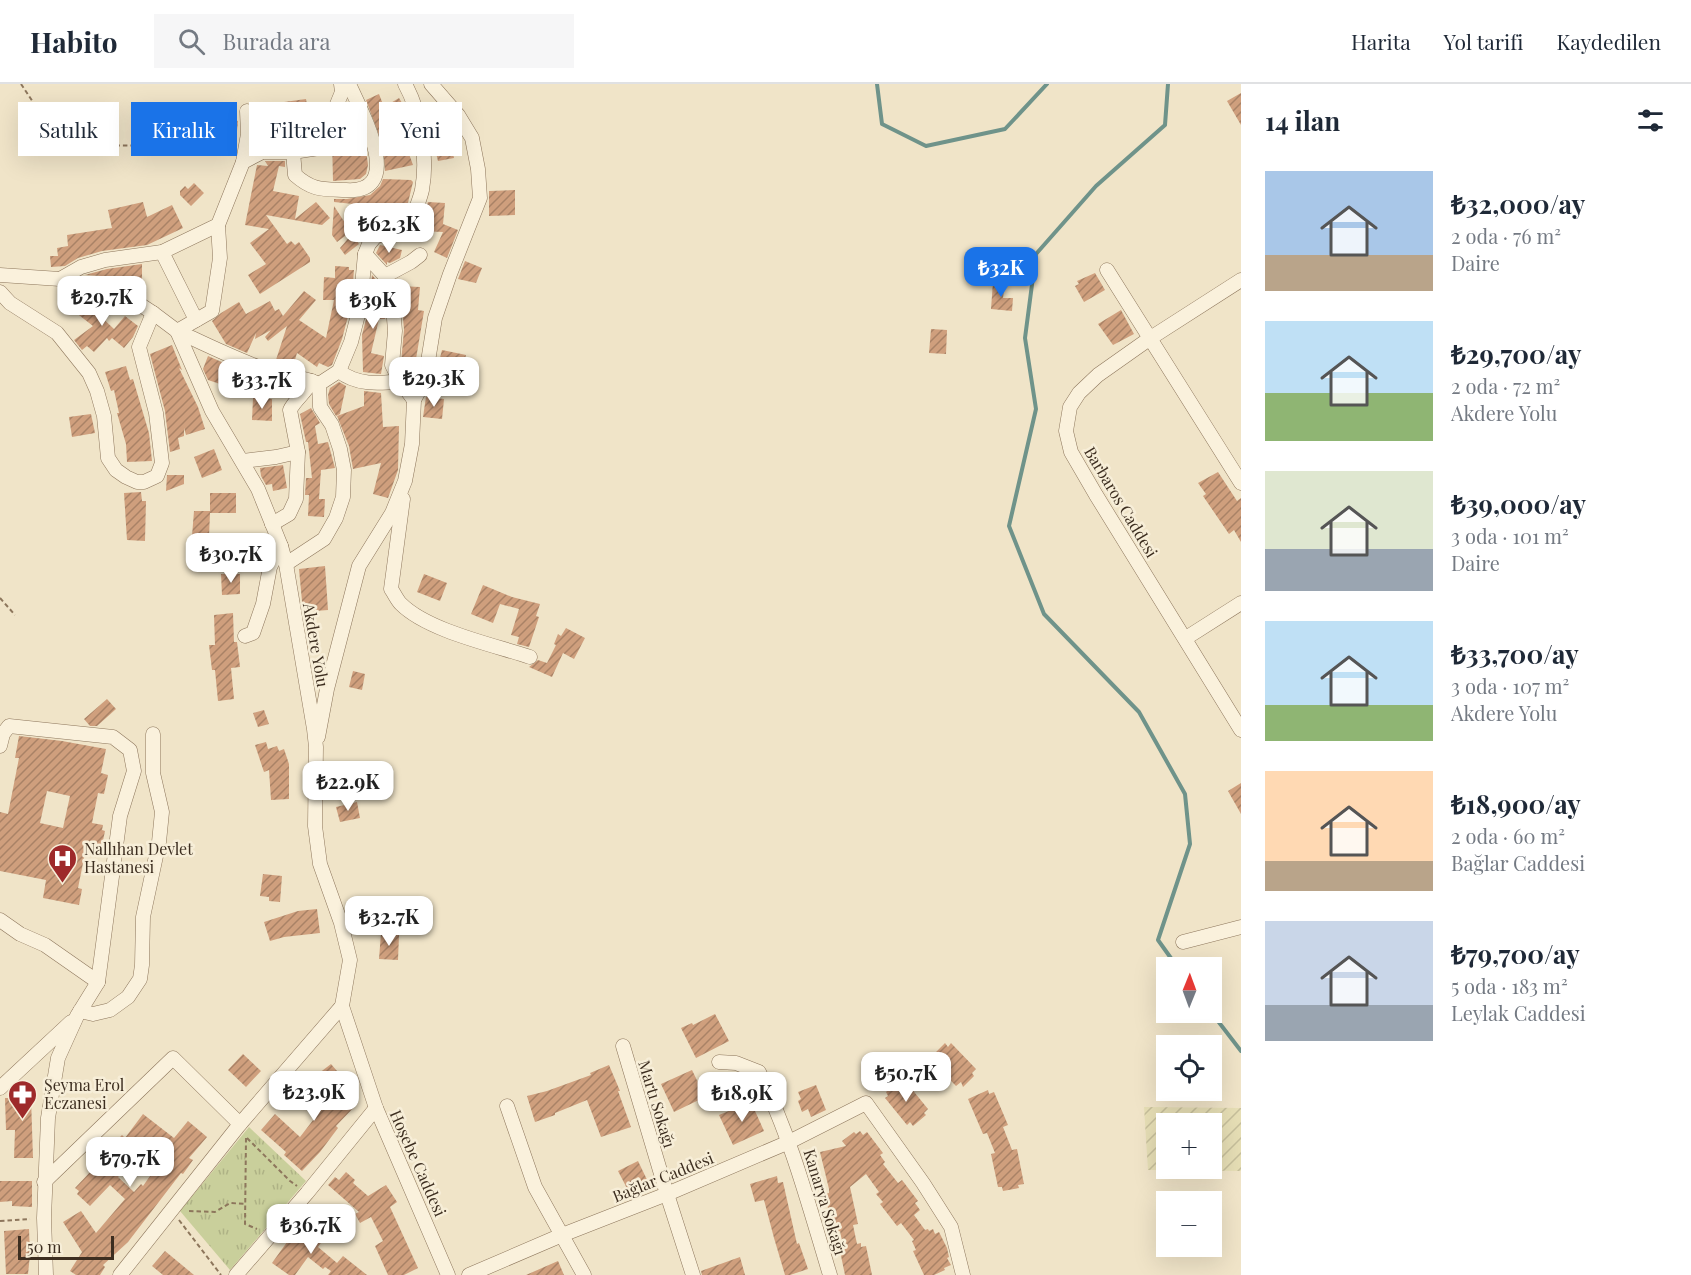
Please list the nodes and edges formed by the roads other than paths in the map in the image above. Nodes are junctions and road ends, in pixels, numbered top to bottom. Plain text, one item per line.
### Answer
1 (341, 84) edge
2 (349, 84) edge
3 (405, 84) edge
4 (431, 84) edge
5 (338, 102) edge
6 (357, 102) edge
7 (248, 111) road end
8 (367, 124) edge
9 (256, 156) edge
10 (293, 156) edge
11 (243, 162) junction
12 (218, 225) junction
13 (162, 252) junction
14 (365, 254) junction
15 (420, 255) dead end
16 (1107, 270) dead end
17 (0, 275) edge
18 (386, 276) junction
19 (60, 279) junction
20 (1241, 280) edge
21 (0, 292) edge
22 (153, 313) junction
23 (196, 320) junction
24 (177, 331) junction
25 (1149, 339) junction
26 (339, 371) junction
27 (400, 381) junction
28 (316, 383) junction
29 (414, 400) junction
30 (298, 452) junction
31 (243, 460) junction
32 (405, 482) junction
33 (1241, 483) edge
34 (272, 524) junction
35 (281, 546) junction
36 (286, 564) junction
37 (1241, 603) edge
38 (245, 636) dead end
39 (1186, 638) junction
40 (530, 657) dead end
41 (1241, 730) edge
42 (153, 734) dead end
43 (0, 746) edge
44 (316, 747) junction
45 (0, 920) edge
46 (1241, 927) edge
47 (1183, 942) dead end
48 (98, 982) junction
49 (342, 1006) junction
50 (78, 1014) junction
51 (622, 1046) dead end
52 (719, 1062) dead end
53 (0, 1088) edge
54 (507, 1106) dead end
55 (376, 1108) junction
56 (238, 1126) junction
57 (789, 1142) junction
58 (45, 1182) junction
59 (667, 1194) junction
60 (562, 1235) junction
61 (443, 1273) edge
62 (46, 1275) edge
63 (120, 1275) edge
64 (236, 1275) edge
65 (469, 1275) edge
66 (584, 1275) edge
67 (693, 1275) edge
68 (830, 1275) edge
69 (963, 1275) edge

1 - 5 street
2 - 6 street
3 - 14 street
4 - 29 street
7 - 11 street
8 - 10 street
9 - 11 street
11 - 12 street
12 - 13 street
12 - 23 street
13 - 19 street
13 - 23 street
14 - 18 street
14 - 26 street
15 - 18 street
16 - 25 street
17 - 19 street, Akdere Yolu
18 - 27 street
19 - 22 street, Akdere Yolu
20 - 25 street, Barbaros Caddesi
21 - 22 street
22 - 24 street, Akdere Yolu
23 - 24 street
24 - 28 street
24 - 31 street, Akdere Yolu
25 - 33 street
25 - 39 street, Barbaros Caddesi
26 - 27 street
26 - 28 street
27 - 29 street
28 - 30 street
28 - 36 street
29 - 32 street
30 - 31 street
30 - 34 street
31 - 34 street, Akdere Yolu
32 - 40 street
32 - 44 street
34 - 35 street, Akdere Yolu
35 - 36 street, Akdere Yolu
35 - 38 street
36 - 44 street, Akdere Yolu
37 - 39 street
39 - 41 street, Barbaros Caddesi
42 - 50 street
43 - 48 street
44 - 49 street, Hoşebe Caddesi
45 - 48 street
46 - 47 street
48 - 50 street
49 - 55 street, Hoşebe Caddesi
49 - 56 street
50 - 53 street
50 - 58 street
51 - 59 street, Martı Sokağı
52 - 57 street, Kanarya Sokağı
54 - 60 street
55 - 61 street, Hoşebe Caddesi
55 - 64 street
56 - 58 street
56 - 63 street
57 - 59 street, Bağlar Caddesi
57 - 68 street, Kanarya Sokağı
57 - 69 street, Bağlar Caddesi
58 - 62 street
59 - 60 street, Bağlar Caddesi
59 - 67 street, Martı Sokağı
60 - 65 street, Bağlar Caddesi
60 - 66 street

